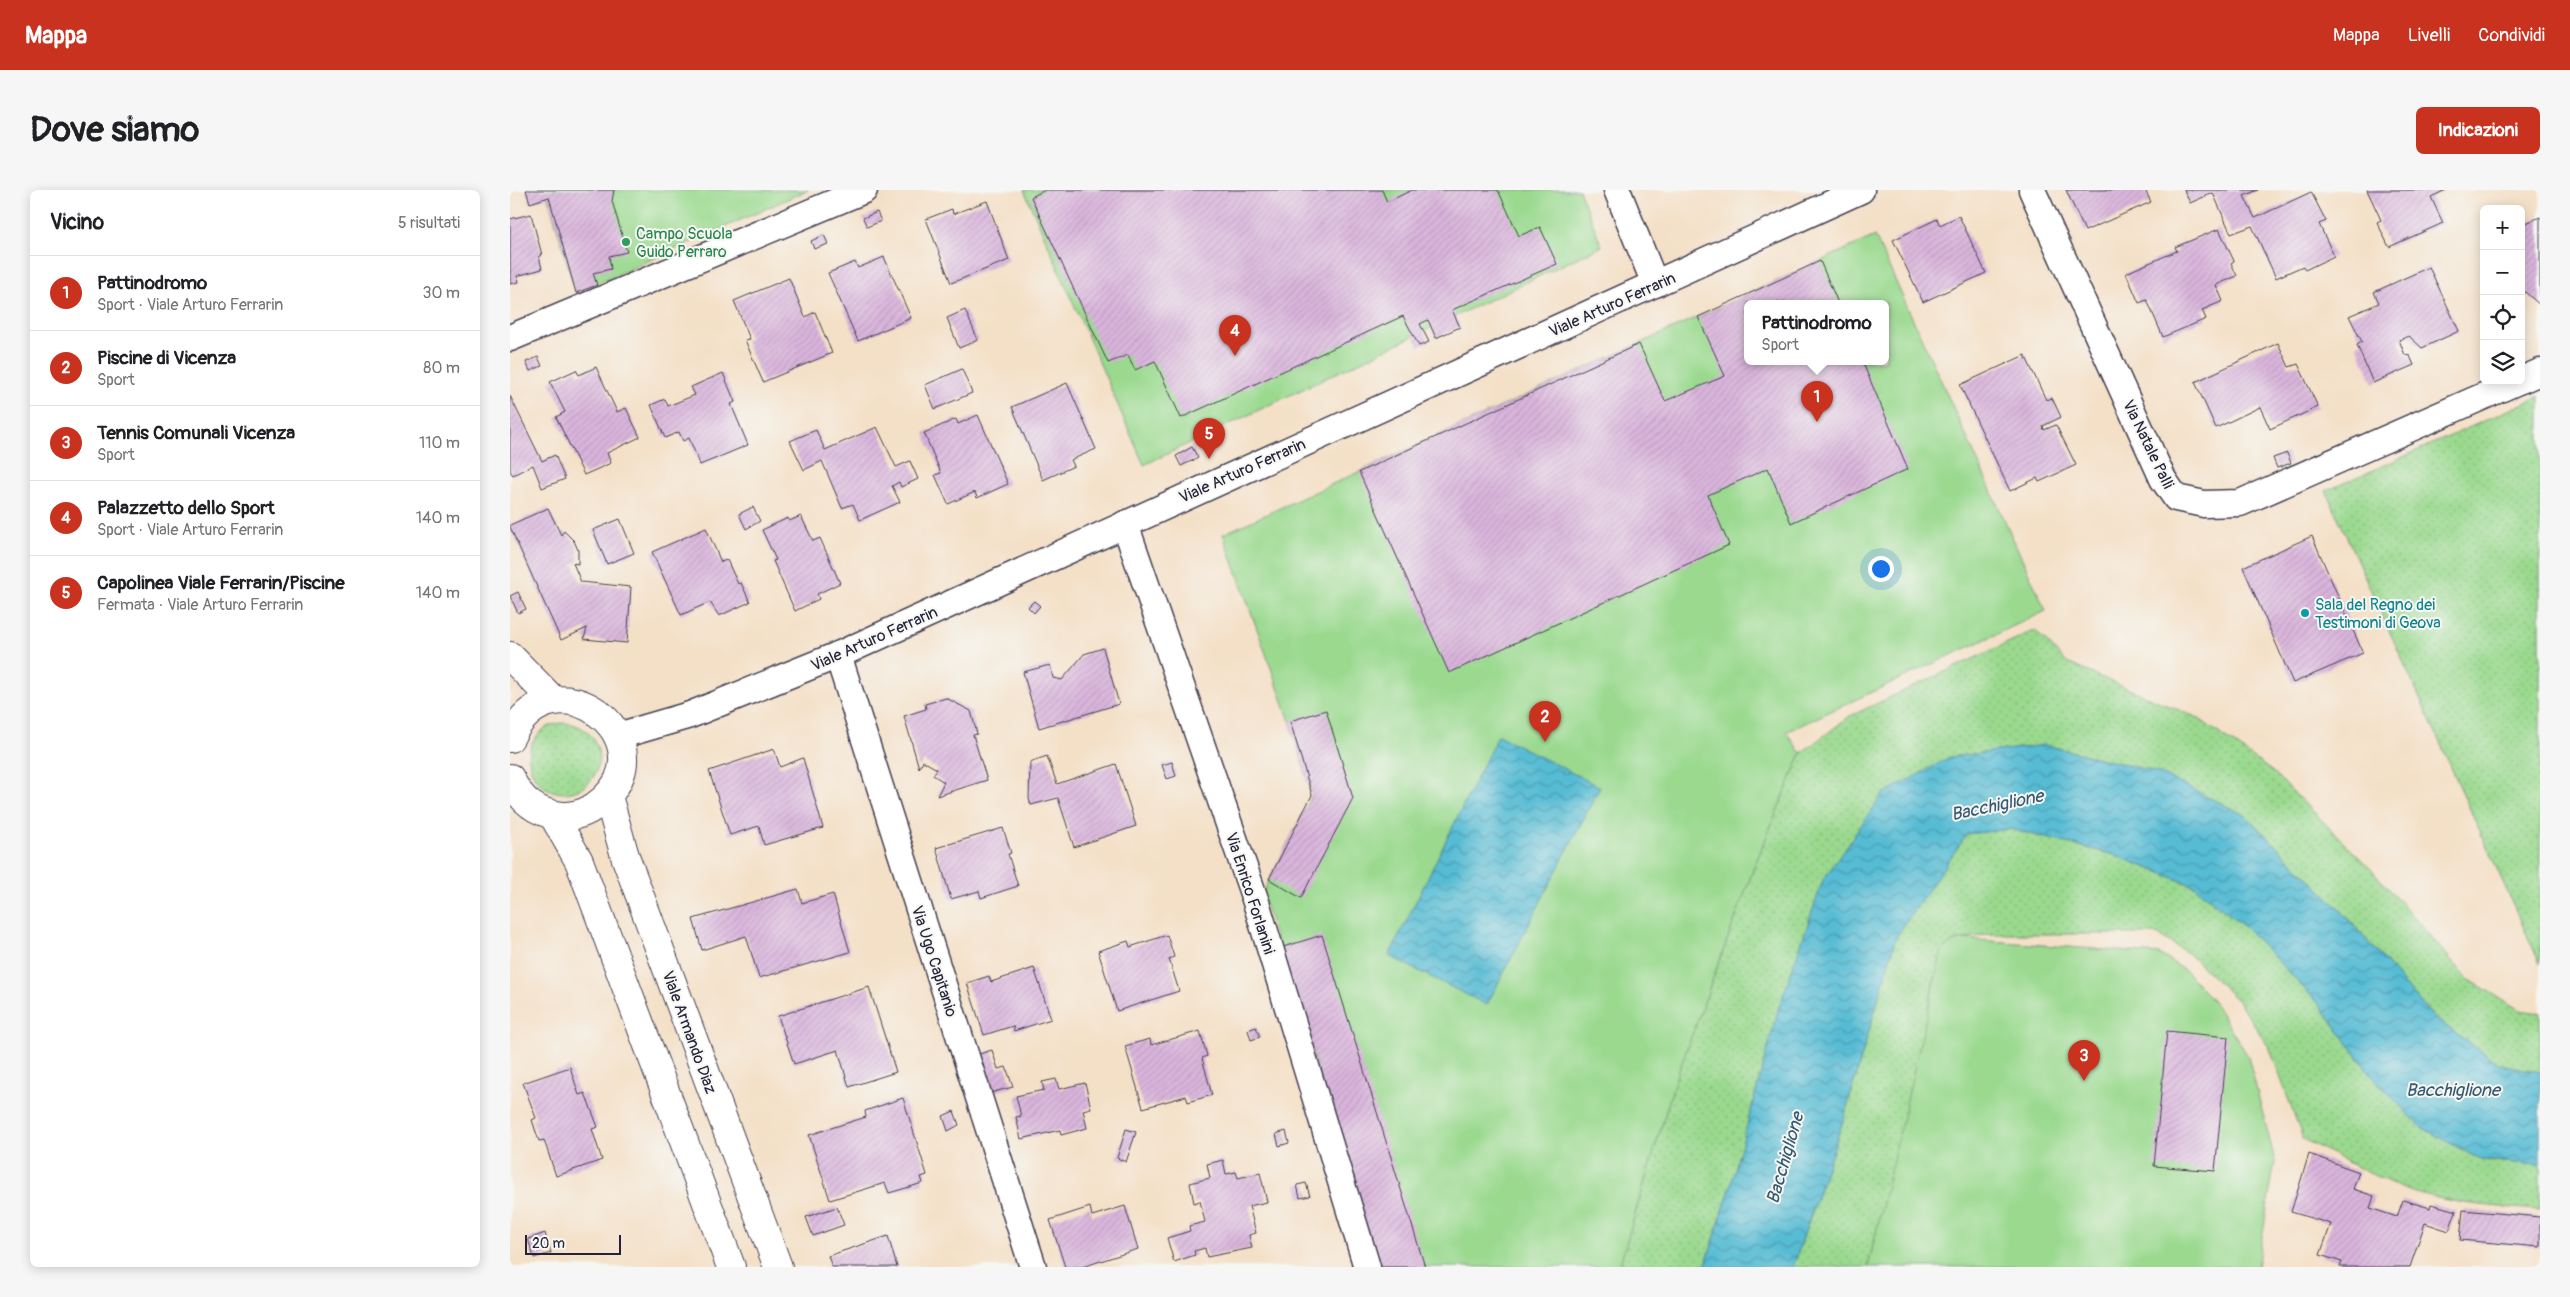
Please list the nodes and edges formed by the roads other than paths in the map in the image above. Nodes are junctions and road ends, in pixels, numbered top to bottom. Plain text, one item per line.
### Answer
1 (864, 190) edge
2 (1617, 190) edge
3 (1861, 190) edge
4 (2032, 190) edge
5 (1655, 284) junction
6 (510, 338) edge
7 (2540, 372) edge
8 (2525, 379) edge
9 (2511, 385) edge
10 (1125, 524) junction
11 (510, 656) edge
12 (838, 656) junction
13 (554, 701) junction
14 (618, 736) junction
15 (510, 738) edge
16 (512, 787) edge
17 (608, 796) junction
18 (552, 815) junction
19 (730, 1267) edge
20 (778, 1267) edge
21 (1032, 1267) edge
22 (1367, 1267) edge

1 - 6 street
2 - 5 street
3 - 5 street, Viale Arturo Ferrarin
4 - 9 street, Via Natale Palli
5 - 10 street, Viale Arturo Ferrarin
7 - 8 street, Via Natale Palli
10 - 12 street, Viale Arturo Ferrarin
10 - 22 street, Via Enrico Forlanini
11 - 13 main road
12 - 14 street, Viale Arturo Ferrarin
12 - 21 street, Via Ugo Capitanio
13 - 14 main road
13 - 15 main road
14 - 17 main road
16 - 18 main road
17 - 18 main road
17 - 20 main road, Viale Armando Diaz
18 - 19 main road

